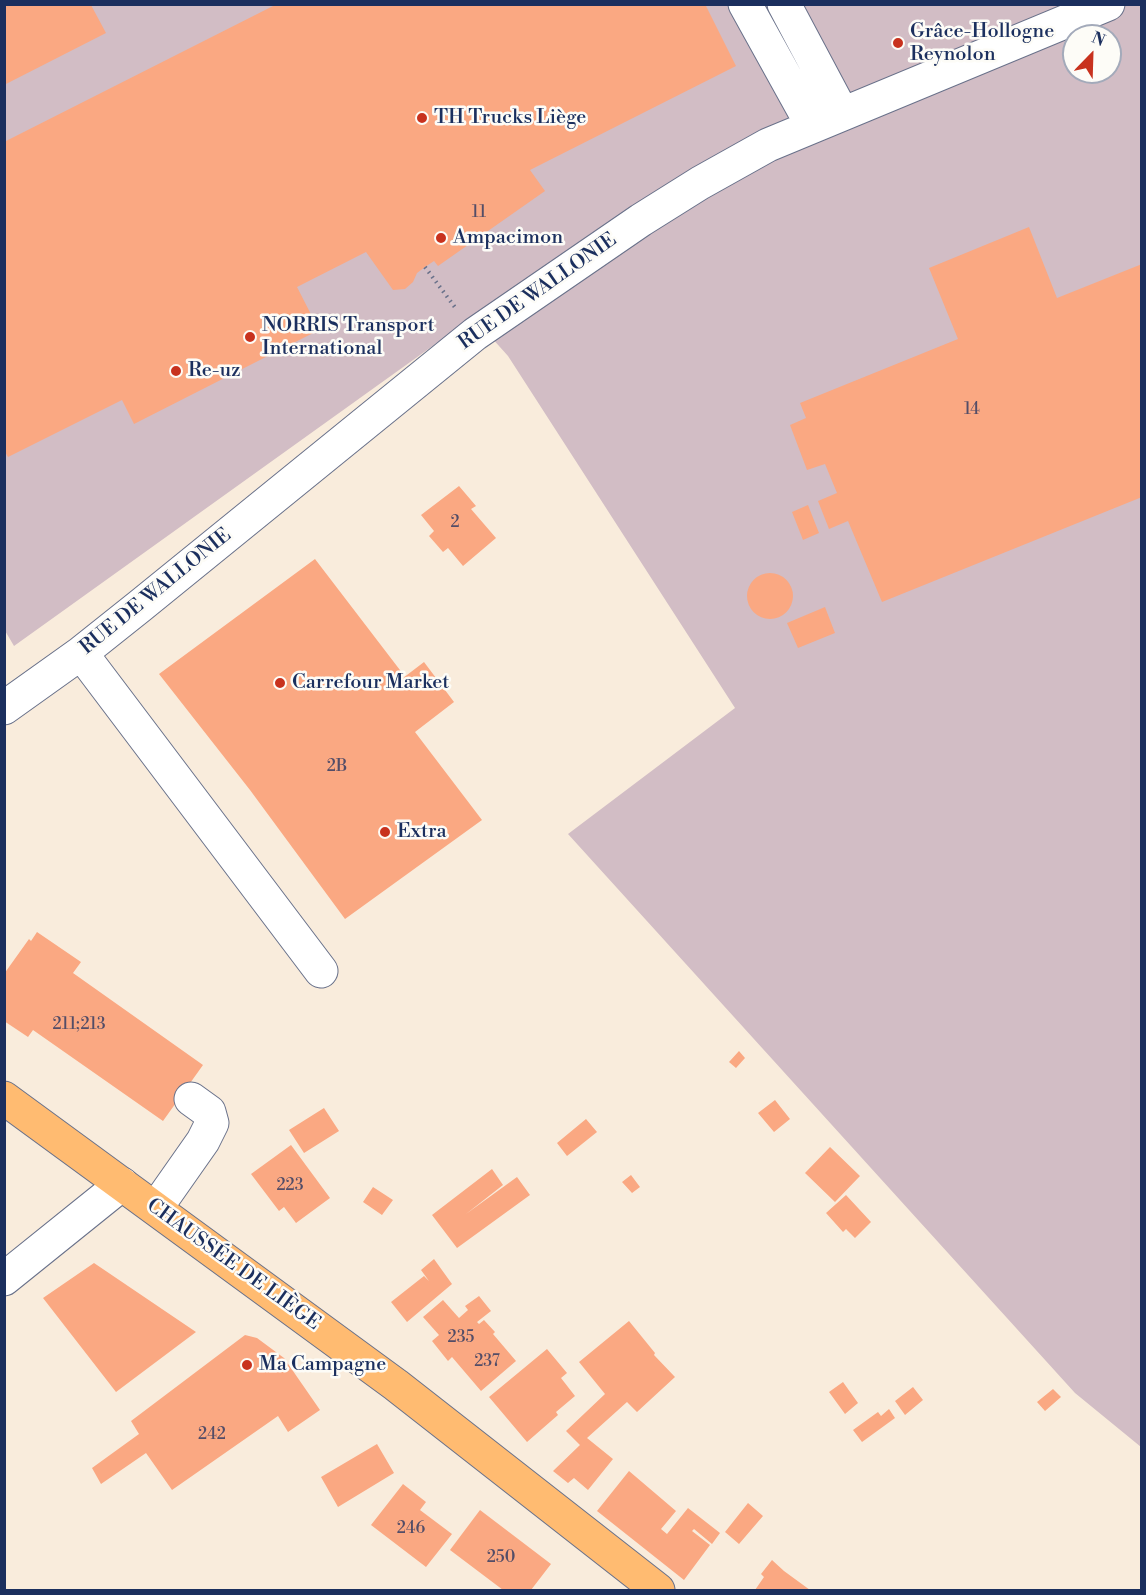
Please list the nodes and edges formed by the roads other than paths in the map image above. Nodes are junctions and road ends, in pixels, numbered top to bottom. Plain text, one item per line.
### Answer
1 (745, 4) edge
2 (784, 4) edge
3 (1108, 4) edge
4 (842, 113) junction
5 (812, 125) junction
6 (81, 653) junction
7 (4, 708) edge
8 (321, 971) dead end
9 (4, 1098) edge
10 (191, 1099) dead end
11 (122, 1184) junction
12 (156, 1208) junction
13 (4, 1279) edge
14 (658, 1590) edge

1 - 5 street
2 - 4 street
3 - 4 street, RUE DE WALLONIE
4 - 5 street, RUE DE WALLONIE
5 - 6 street, RUE DE WALLONIE
6 - 7 street, RUE DE WALLONIE
6 - 8 street
9 - 11 main road, CHAUSSÉE DE LIÈGE
10 - 12 street
11 - 12 main road, CHAUSSÉE DE LIÈGE
11 - 13 street
12 - 14 main road, CHAUSSÉE DE LIÈGE

